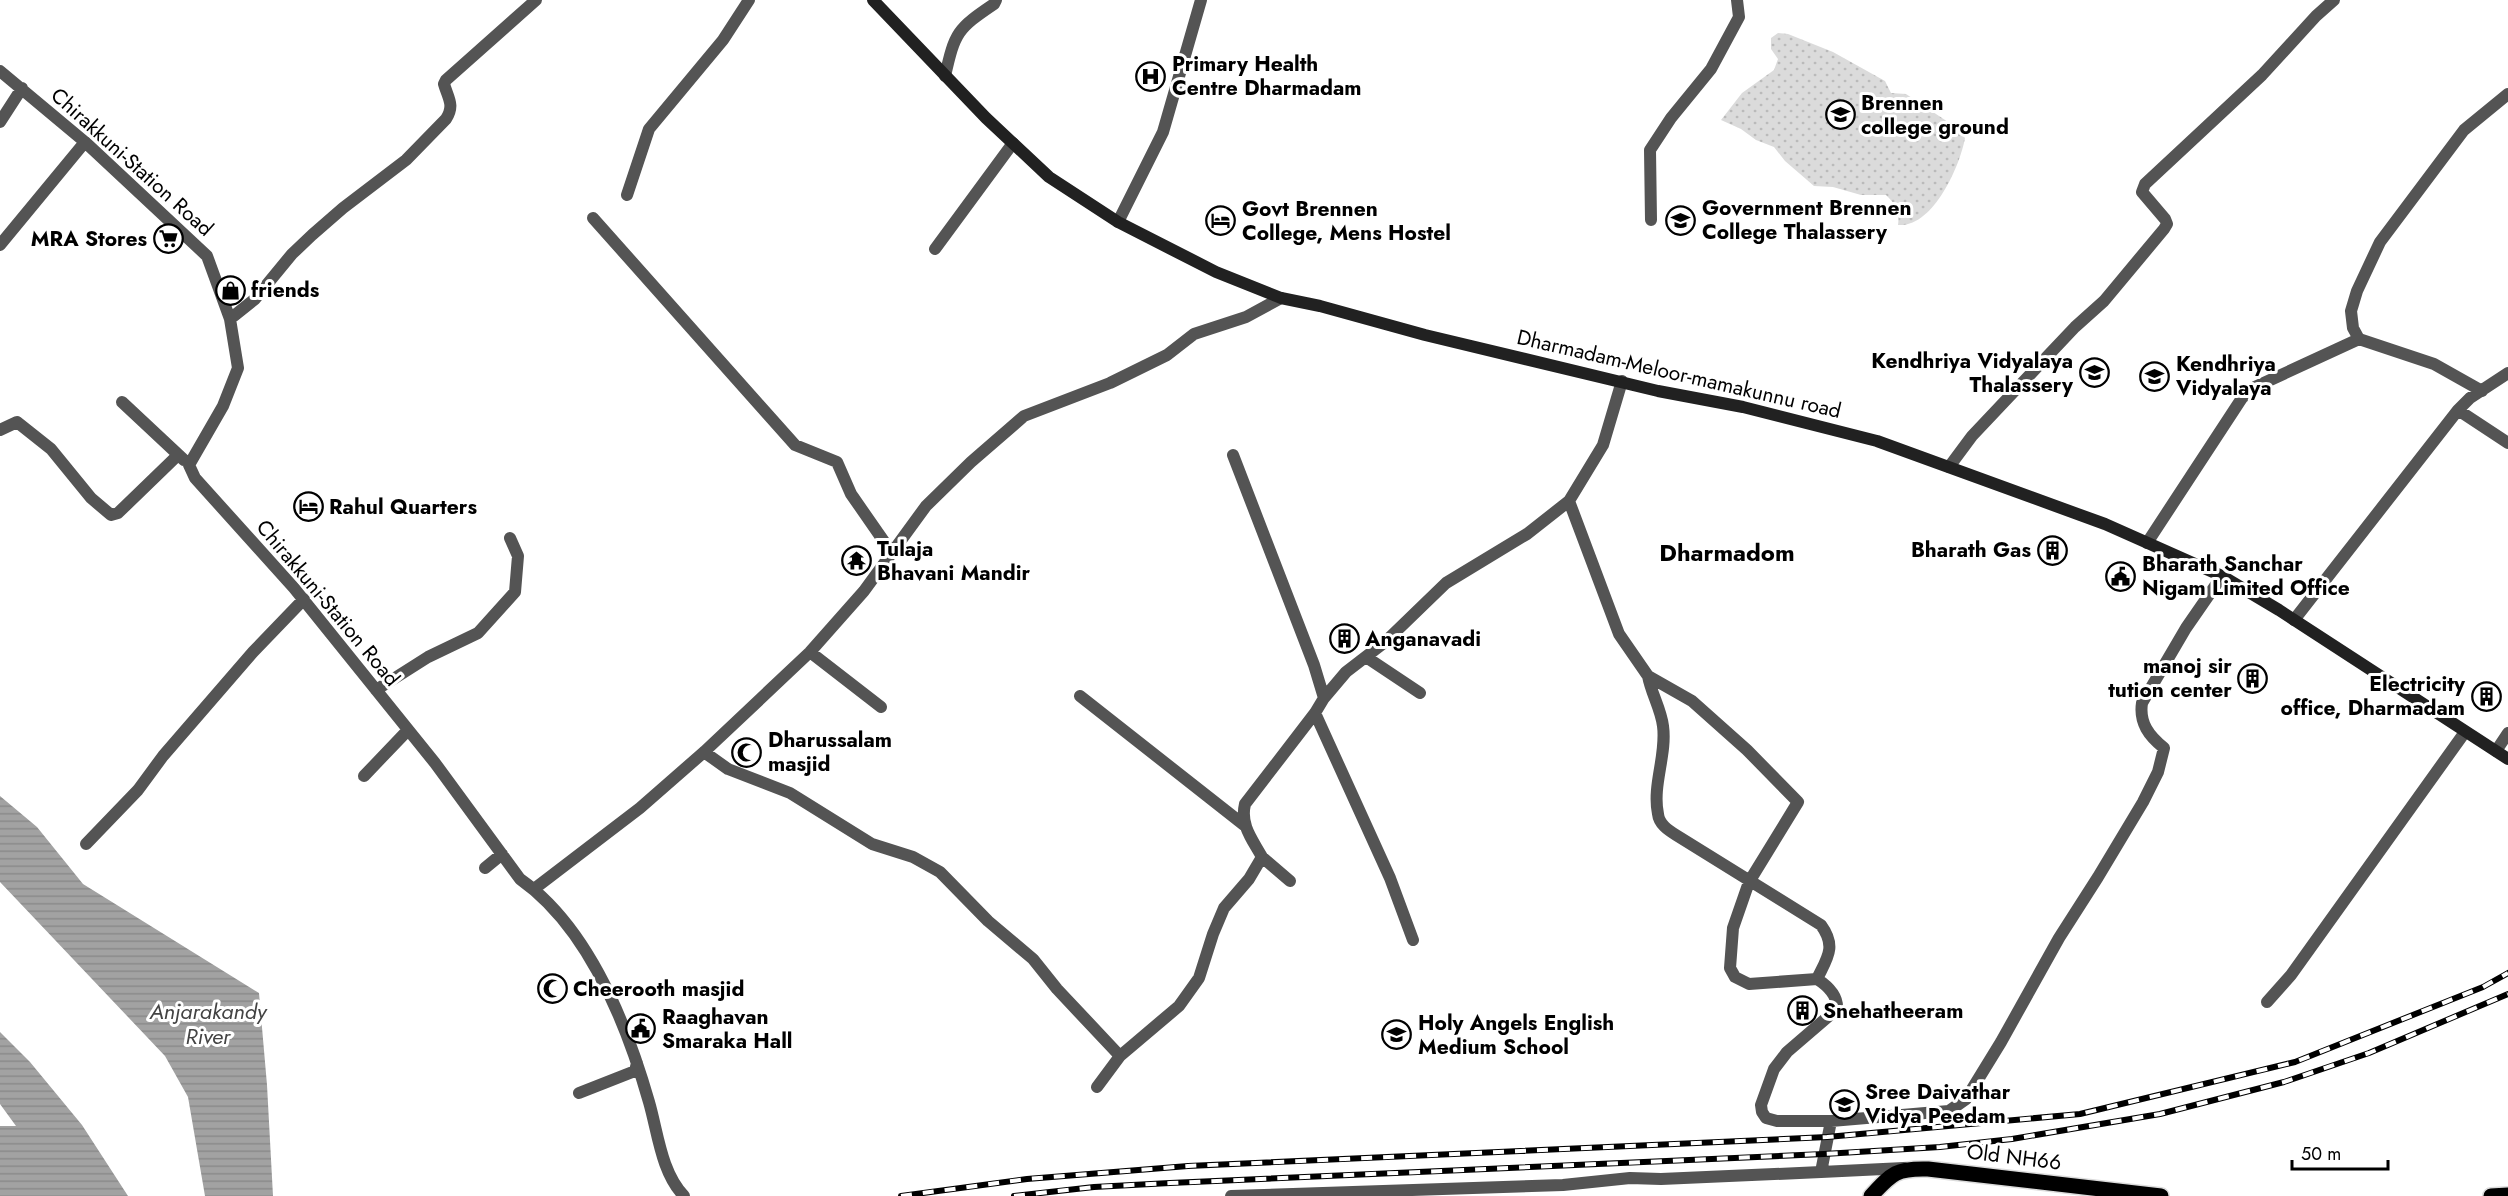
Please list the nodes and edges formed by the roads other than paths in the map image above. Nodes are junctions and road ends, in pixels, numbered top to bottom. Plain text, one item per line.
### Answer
1 (537, 0) edge
2 (749, 0) edge
3 (873, 0) edge
4 (996, 0) edge
5 (1201, 0) edge
6 (1737, 0) edge
7 (2334, 0) edge
8 (0, 71) edge
9 (945, 76) junction
10 (22, 88) junction
11 (2508, 94) edge
12 (0, 122) edge
13 (85, 142) junction
14 (1012, 142) junction
15 (627, 195) dead end
16 (593, 218) dead end
17 (1651, 220) dead end
18 (1118, 222) junction
19 (0, 245) edge
20 (935, 249) dead end
21 (1281, 298) junction
22 (231, 319) junction
23 (2359, 339) junction
24 (2508, 374) edge
25 (1622, 381) junction
26 (2482, 391) junction
27 (122, 402) dead end
28 (2458, 410) junction
29 (0, 430) edge
30 (2508, 443) edge
31 (178, 455) junction
32 (1233, 455) dead end
33 (189, 465) junction
34 (1949, 467) junction
35 (1569, 501) junction
36 (510, 538) dead end
37 (2148, 543) junction
38 (892, 553) junction
39 (2222, 576) junction
40 (304, 599) junction
41 (2294, 620) junction
42 (810, 652) junction
43 (1366, 657) junction
44 (1648, 676) junction
45 (376, 690) junction
46 (1420, 693) dead end
47 (1080, 696) dead end
48 (1324, 698) junction
49 (880, 707) dead end
50 (1315, 713) junction
51 (408, 730) junction
52 (2465, 732) junction
53 (2508, 733) edge
54 (2496, 751) junction
55 (704, 752) junction
56 (2508, 759) edge
57 (364, 776) dead end
58 (1244, 825) junction
59 (86, 844) dead end
60 (502, 854) junction
61 (1262, 857) junction
62 (485, 868) dead end
63 (1290, 881) dead end
64 (1749, 882) junction
65 (534, 889) junction
66 (1413, 940) dead end
67 (1817, 979) junction
68 (2267, 1002) dead end
69 (1120, 1056) junction
70 (637, 1064) junction
71 (1097, 1087) dead end
72 (579, 1093) dead end
73 (1831, 1121) junction
74 (1904, 1168) junction
75 (1821, 1172) junction
76 (2103, 1192) edge
77 (2508, 1195) edge
78 (684, 1196) edge
79 (1232, 1196) edge
80 (1871, 1196) edge
81 (2161, 1196) edge
82 (2491, 1196) edge

1 - 22 street
2 - 15 street
3 - 9 main road, Dharmadam-Meloor-mamakunnu road
4 - 9 street
5 - 18 street
6 - 17 street
7 - 34 street
8 - 10 street, Chirakkuni-Station Road
9 - 14 main road, Dharmadam-Meloor-mamakunnu road
10 - 12 street
10 - 13 street, Chirakkuni-Station Road
11 - 23 street
13 - 19 street
13 - 22 street, Chirakkuni-Station Road
14 - 18 main road, Dharmadam-Meloor-mamakunnu road
14 - 20 street
16 - 38 street
18 - 21 main road, Dharmadam-Meloor-mamakunnu road
21 - 25 main road, Dharmadam-Meloor-mamakunnu road
21 - 38 street
22 - 33 street, Chirakkuni-Station Road
23 - 26 street
23 - 37 street
24 - 26 street
25 - 34 main road, Dharmadam-Meloor-mamakunnu road
25 - 35 street
26 - 28 street
27 - 31 street
28 - 30 street
28 - 41 street
29 - 31 street
31 - 33 street
32 - 48 street
33 - 40 street, Chirakkuni-Station Road
34 - 37 main road, Dharmadam-Meloor-mamakunnu road
35 - 43 street
35 - 44 street
36 - 45 street
37 - 39 main road, Dharmadam-Meloor-mamakunnu road
38 - 42 street
39 - 41 main road, Dharmadam-Meloor-mamakunnu road
39 - 73 street
40 - 45 street, Chirakkuni-Station Road
40 - 59 street
41 - 52 main road, Dharmadam-Meloor-mamakunnu road
42 - 49 street
42 - 55 street
43 - 46 street
43 - 48 street
44 - 64 street
44 - 64 street
45 - 51 street, Chirakkuni-Station Road
47 - 58 street
48 - 50 street
50 - 58 street
50 - 66 street
51 - 57 street
51 - 60 street, Chirakkuni-Station Road
52 - 54 main road, Dharmadam-Meloor-mamakunnu road
52 - 68 street
53 - 54 street
54 - 56 main road, Dharmadam-Meloor-mamakunnu road
55 - 65 street
55 - 69 street
58 - 61 street
60 - 62 street
60 - 65 street, Chirakkuni-Station Road
61 - 63 street
61 - 69 street
64 - 67 street
64 - 67 street
65 - 70 street, Chirakkuni-Station Road
67 - 73 street
69 - 71 street
70 - 72 street
70 - 78 street, Chirakkuni-Station Road
73 - 75 street
74 - 75 street
74 - 76 main road, Old NH66
74 - 80 main road
75 - 79 street
76 - 81 main road, Old NH66
77 - 82 main road

